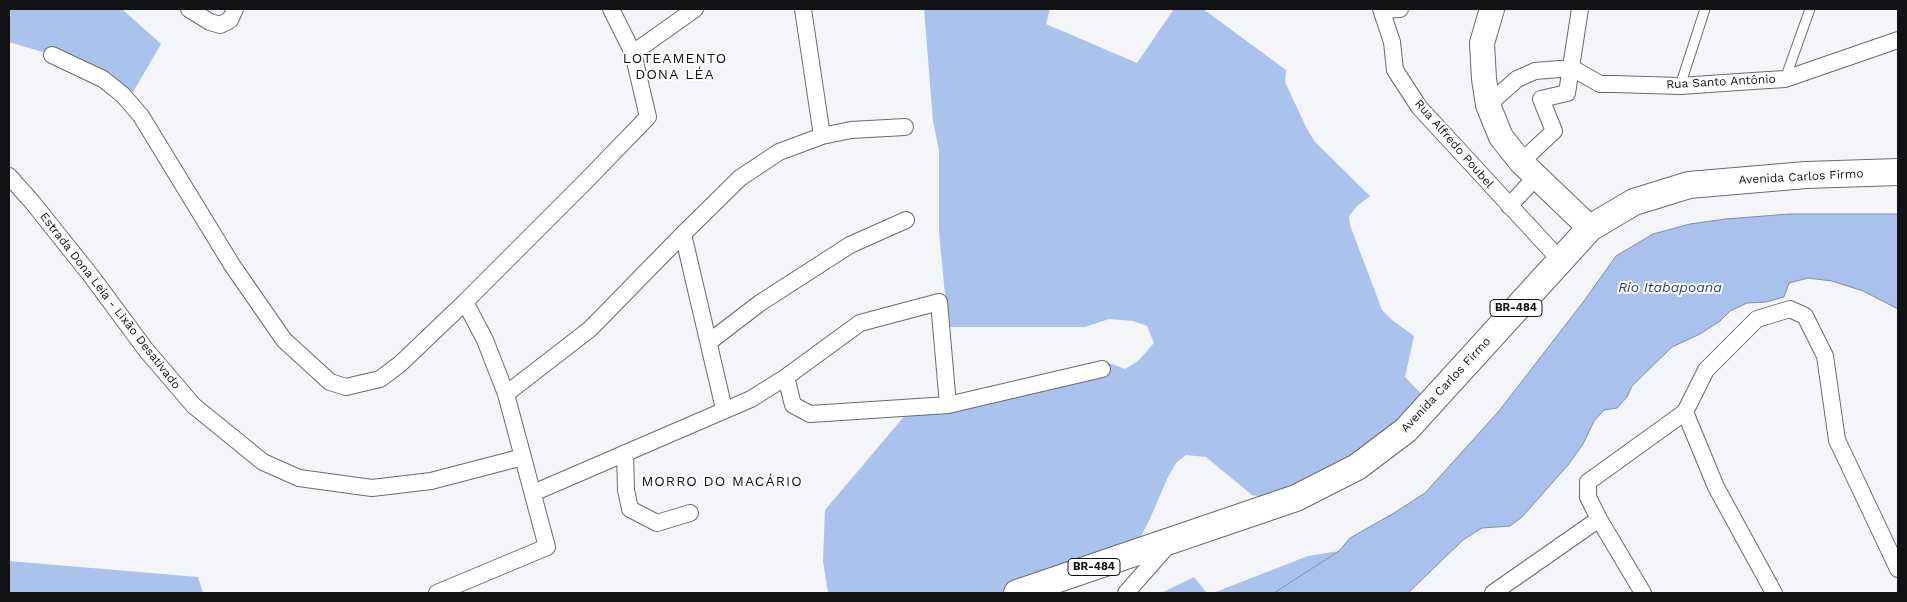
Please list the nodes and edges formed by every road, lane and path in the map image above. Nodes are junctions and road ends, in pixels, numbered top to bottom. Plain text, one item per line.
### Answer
1 (188, 9) edge
2 (235, 9) edge
3 (611, 9) edge
4 (695, 9) edge
5 (803, 9) edge
6 (1400, 9) edge
7 (1492, 9) edge
8 (1580, 9) edge
9 (1705, 9) edge
10 (1810, 9) edge
11 (1381, 10) edge
12 (1898, 40) edge
13 (633, 53) junction
14 (52, 55) dead end
15 (1572, 68) junction
16 (1785, 79) junction
17 (1680, 86) junction
18 (1488, 105) junction
19 (905, 127) dead end
20 (822, 136) junction
21 (1529, 169) junction
22 (1898, 172) edge
23 (9, 176) edge
24 (1509, 206) junction
25 (906, 220) dead end
26 (1590, 228) junction
27 (683, 234) junction
28 (1561, 261) junction
29 (466, 302) junction
30 (709, 342) junction
31 (1102, 369) dead end
32 (786, 377) junction
33 (506, 394) junction
34 (948, 405) junction
35 (724, 409) junction
36 (1685, 412) junction
37 (625, 453) junction
38 (523, 457) junction
39 (533, 493) junction
40 (690, 513) dead end
41 (1599, 519) junction
42 (1171, 542) junction
43 (1898, 569) edge
44 (1637, 591) edge
45 (437, 593) edge
46 (1017, 593) edge
47 (1126, 593) edge
48 (1493, 593) edge
49 (1774, 593) edge

1 - 2 street
3 - 13 street
4 - 13 street
5 - 20 street
6 - 11 street
7 - 18 street
8 - 15 street
9 - 17 lane
10 - 16 lane
11 - 24 street, Rua Alfredo Poubel
12 - 16 street, Rua Santo Antônio
13 - 29 street
14 - 29 street
15 - 17 street, Rua Santo Antônio
15 - 18 street
15 - 21 street
16 - 17 street, Rua Santo Antônio
18 - 21 street
19 - 20 street
20 - 27 street
21 - 24 street
21 - 26 street
22 - 26 main road, Avenida Carlos Firmo / BR-484
23 - 38 street, Estrada Dona Leia - Lixão Desativado
24 - 28 street, Rua Alfredo Poubel
25 - 30 street
26 - 28 main road, Avenida Carlos Firmo / BR-484
27 - 30 street
27 - 33 street
28 - 42 main road, Avenida Carlos Firmo / BR-484
29 - 33 street
30 - 35 street
31 - 34 street
32 - 34 street
32 - 34 street
32 - 35 street
33 - 38 street
35 - 37 street
36 - 41 street
36 - 43 street
36 - 49 street
37 - 39 street
37 - 40 street
38 - 39 street
39 - 45 street
41 - 44 street
41 - 48 street
42 - 46 main road, BR-484
42 - 47 street

